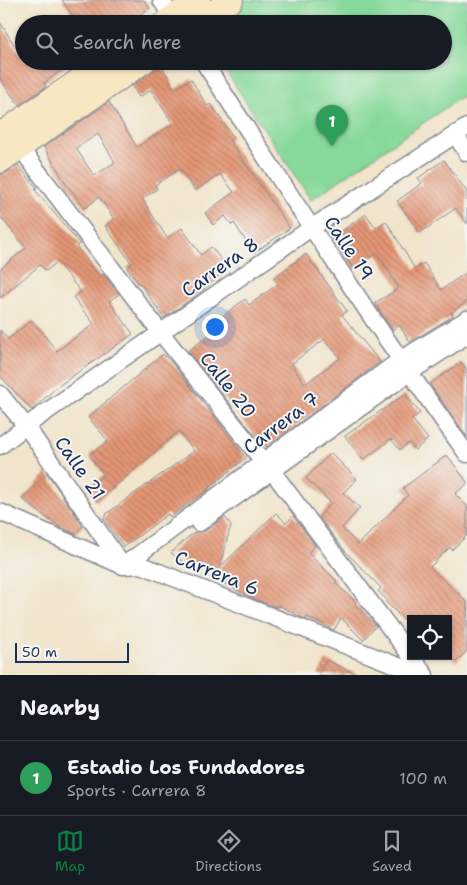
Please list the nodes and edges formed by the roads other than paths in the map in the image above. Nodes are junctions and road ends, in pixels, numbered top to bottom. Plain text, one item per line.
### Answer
1 (198, 0) edge
2 (231, 0) edge
3 (171, 15) edge
4 (210, 15) edge
5 (95, 70) edge
6 (127, 70) edge
7 (209, 70) edge
8 (461, 130) edge
9 (7, 133) edge
10 (467, 153) edge
11 (0, 161) edge
12 (311, 228) junction
13 (467, 318) edge
14 (161, 333) junction
15 (467, 335) edge
16 (405, 367) junction
17 (0, 394) edge
18 (26, 426) junction
19 (0, 446) edge
20 (467, 454) edge
21 (268, 466) junction
22 (0, 512) edge
23 (141, 565) junction
24 (124, 566) junction
25 (420, 675) edge
26 (425, 675) edge

1 - 3 street
2 - 4 street
5 - 9 street
6 - 9 street
7 - 12 street, Calle 19
8 - 10 street
8 - 12 street, Carrera 8
9 - 11 street
9 - 14 street, Calle 20
12 - 14 street, Carrera 8
12 - 16 street, Calle 19
13 - 16 street, Carrera 7
14 - 18 street, Carrera 8
14 - 21 street, Calle 20
15 - 16 street, Carrera 7
16 - 20 street, Calle 19
16 - 21 street, Carrera 7
17 - 18 street, Calle 21
18 - 19 street, Carrera 8
18 - 24 street, Calle 21
21 - 23 street, Carrera 7
21 - 24 street, Carrera 7
21 - 26 street, Calle 20
22 - 24 street, Carrera 6
23 - 24 street, Carrera 6
23 - 25 street, Carrera 6

